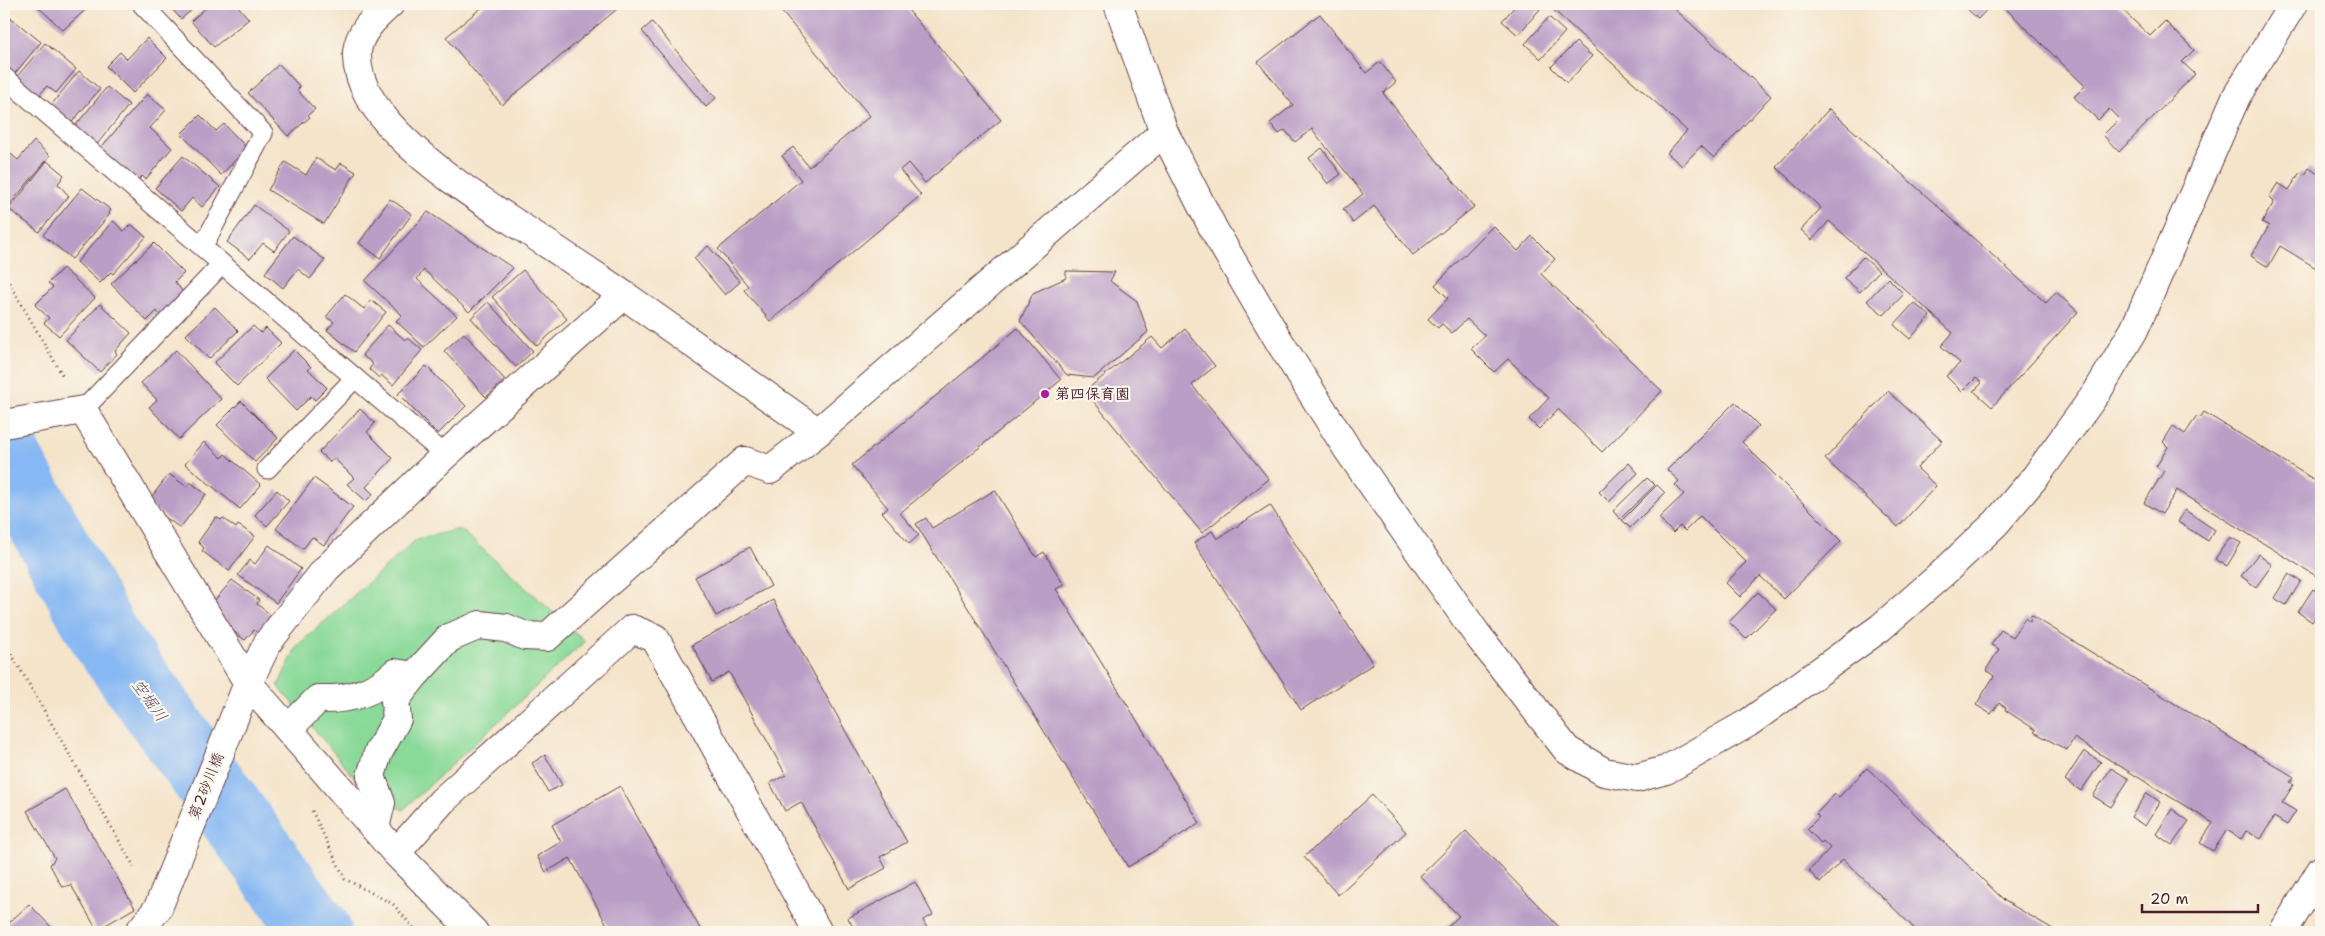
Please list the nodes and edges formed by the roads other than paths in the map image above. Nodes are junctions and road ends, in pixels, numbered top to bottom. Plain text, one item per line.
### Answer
1 (142, 4) edge
2 (390, 4) edge
3 (1118, 4) edge
4 (2293, 4) edge
5 (4, 77) edge
6 (1164, 132) junction
7 (203, 246) junction
8 (222, 264) junction
9 (624, 295) junction
10 (355, 378) junction
11 (81, 410) junction
12 (4, 424) edge
13 (818, 432) junction
14 (445, 455) junction
15 (267, 469) dead end
16 (414, 676) junction
17 (248, 683) junction
18 (289, 728) junction
19 (374, 828) junction
20 (396, 853) junction
21 (2321, 870) edge
22 (139, 932) edge
23 (474, 932) edge
24 (818, 932) edge
25 (2283, 932) edge

1 - 7 lane
2 - 9 street
3 - 6 street
4 - 6 street
5 - 7 lane
6 - 13 street
7 - 8 lane
8 - 10 lane
8 - 11 lane
9 - 13 street
9 - 14 street, 第2砂川橋
10 - 14 lane
10 - 15 lane
11 - 12 street
11 - 17 street
13 - 16 street
14 - 17 street, 第2砂川橋
16 - 18 street
16 - 19 street
17 - 18 street
17 - 22 street, 第2砂川橋
18 - 19 street
19 - 20 street
20 - 23 street
20 - 24 street
21 - 25 street

